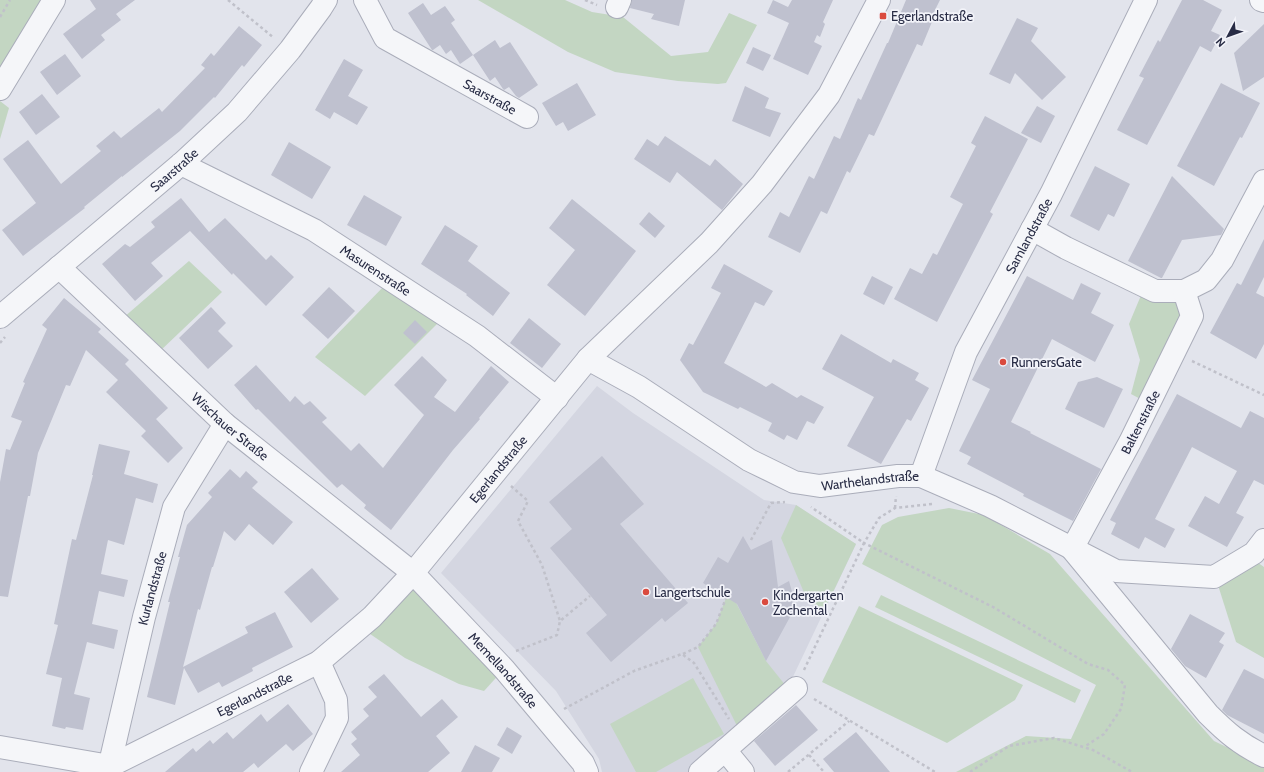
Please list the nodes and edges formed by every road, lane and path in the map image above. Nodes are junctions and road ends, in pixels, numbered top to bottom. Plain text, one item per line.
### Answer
1 (10, 0) edge
2 (54, 0) edge
3 (228, 0) edge
4 (326, 0) edge
5 (365, 0) edge
6 (879, 0) edge
7 (1146, 0) edge
8 (1261, 0) edge
9 (1264, 2) edge
10 (0, 17) edge
11 (290, 50) junction
12 (0, 89) edge
13 (527, 117) dead end
14 (181, 164) junction
15 (1264, 181) edge
16 (1032, 229) junction
17 (59, 267) junction
18 (1184, 292) junction
19 (0, 317) edge
20 (1175, 354) junction
21 (588, 359) junction
22 (1264, 394) edge
23 (557, 398) junction
24 (225, 424) junction
25 (496, 472) junction
26 (921, 476) junction
27 (790, 492) junction
28 (938, 503) dead end
29 (751, 540) dead end
30 (864, 543) junction
31 (1072, 549) junction
32 (1261, 551) edge
33 (413, 573) junction
34 (590, 596) dead end
35 (726, 598) dead end
36 (560, 621) junction
37 (682, 654) junction
38 (495, 659) junction
39 (319, 662) junction
40 (796, 688) junction
41 (547, 719) junction
42 (849, 720) junction
43 (732, 743) junction
44 (0, 747) edge
45 (1084, 747) junction
46 (809, 755) junction
47 (1264, 756) edge
48 (109, 769) edge
49 (311, 772) edge
50 (587, 772) edge
51 (700, 772) edge
52 (743, 772) edge
53 (788, 772) edge
54 (824, 772) edge
55 (935, 772) edge
56 (970, 772) edge
57 (1132, 772) edge

1 - 10 path
2 - 12 street
3 - 11 path
4 - 11 street, Saarstraße
5 - 13 street, Saarstraße
6 - 21 street, Egerlandstraße
7 - 16 street, Samlandstraße
8 - 9 street
11 - 14 street, Saarstraße
14 - 17 street, Saarstraße
14 - 23 street, Masurenstraße
15 - 18 street
16 - 18 street
16 - 26 street, Samlandstraße
17 - 19 street, Saarstraße
17 - 24 street, Wischauer Straße
18 - 20 street, Baltenstraße
20 - 22 path
20 - 31 street, Baltenstraße
21 - 23 street, Egerlandstraße
21 - 27 street, Warthelandstraße
23 - 25 street, Egerlandstraße
24 - 33 street, Wischauer Straße
24 - 48 street, Kurlandstraße
25 - 33 street, Egerlandstraße
25 - 36 path
26 - 27 street, Warthelandstraße
26 - 31 street, Warthelandstraße
27 - 29 path
27 - 30 path
28 - 30 path
30 - 40 path
30 - 45 path
31 - 32 street, Warthelandstraße
31 - 47 street
33 - 38 street, Memellandstraße
33 - 39 street, Egerlandstraße
34 - 36 path
35 - 37 path
36 - 38 path
37 - 41 path
37 - 43 path
38 - 41 street, Memellandstraße
39 - 48 street, Egerlandstraße
39 - 49 street
40 - 42 path
40 - 43 street
41 - 50 street, Memellandstraße
42 - 46 path
42 - 55 path
43 - 51 street
43 - 52 street
44 - 48 street
45 - 56 path
45 - 57 path
46 - 53 path
46 - 54 path

